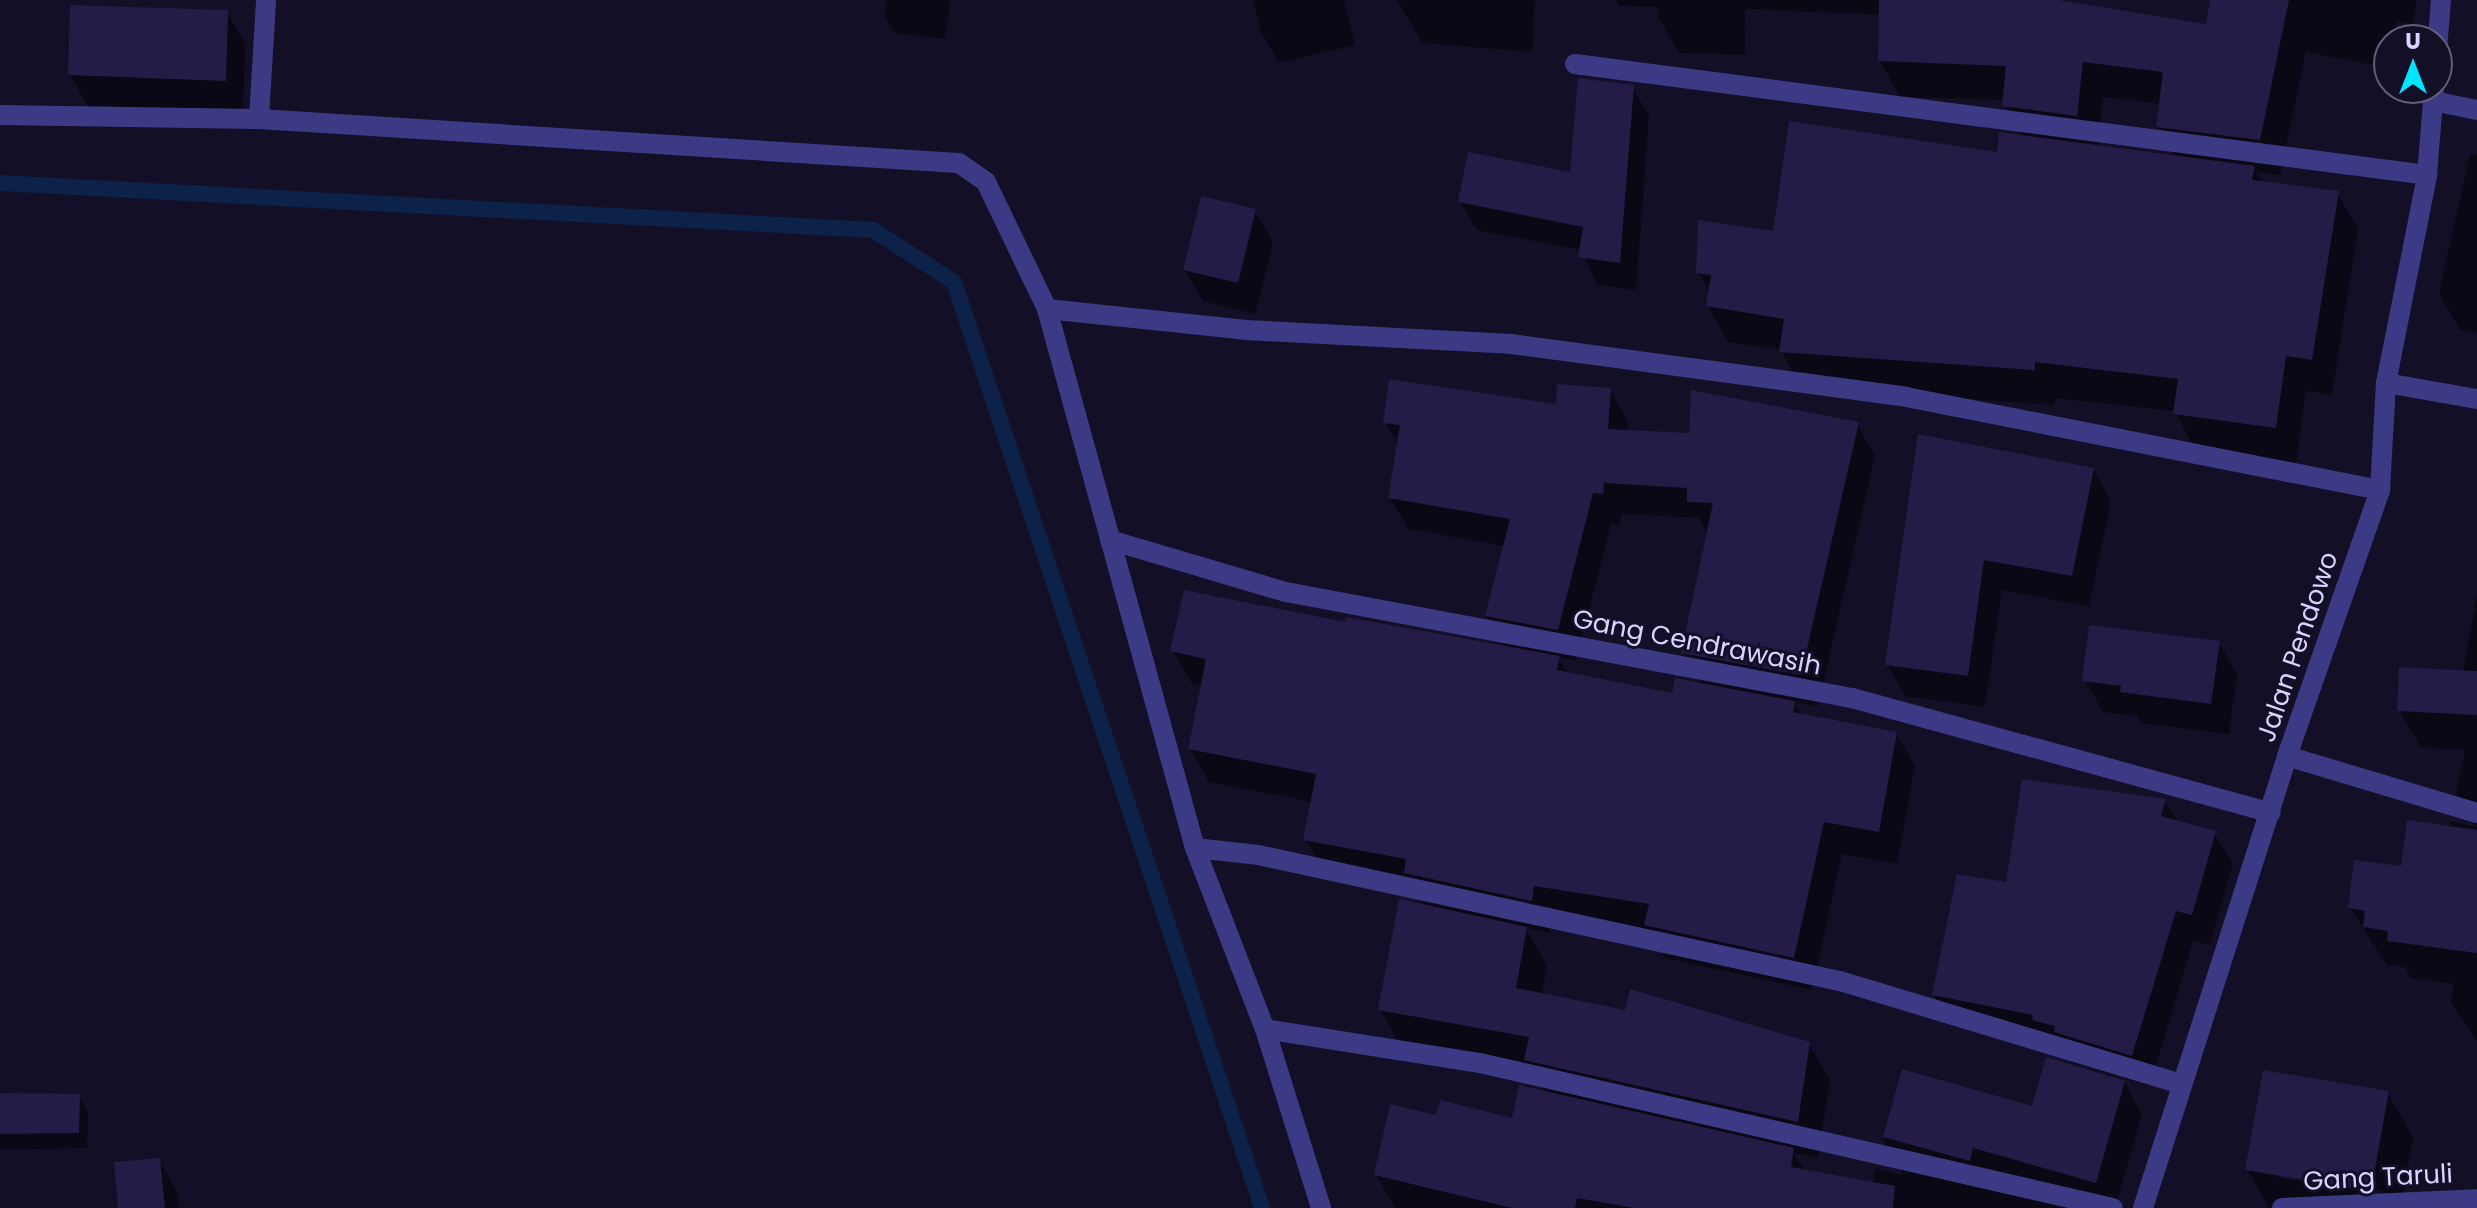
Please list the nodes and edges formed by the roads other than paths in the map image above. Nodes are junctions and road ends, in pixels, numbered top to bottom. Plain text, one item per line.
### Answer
1 (266, 0) edge
2 (2441, 0) edge
3 (2439, 24) edge
4 (1575, 64) dead end
5 (2453, 101) edge
6 (2433, 104) edge
7 (2477, 110) edge
8 (0, 115) edge
9 (259, 119) junction
10 (2427, 175) junction
11 (1047, 309) junction
12 (2386, 383) junction
13 (2477, 399) edge
14 (2380, 490) junction
15 (1110, 540) junction
16 (2287, 756) junction
17 (2271, 813) junction
18 (2477, 813) edge
19 (1195, 848) junction
20 (1265, 1029) junction
21 (2181, 1084) junction
22 (2477, 1199) edge
23 (1321, 1208) edge
24 (2113, 1208) edge
25 (2143, 1208) edge
26 (2282, 1208) edge

1 - 9 street
2 - 3 street
4 - 10 street
5 - 7 street
6 - 10 street, Jalan Pendowo
8 - 9 street
9 - 11 street
10 - 12 street, Jalan Pendowo
11 - 14 street
11 - 15 street
12 - 13 street
12 - 14 street, Jalan Pendowo
14 - 16 street, Jalan Pendowo
15 - 17 street, Gang Cendrawasih
15 - 19 street
16 - 17 street, Jalan Pendowo
16 - 18 street
17 - 21 street, Jalan Pendowo
19 - 20 street
19 - 21 street
20 - 23 street
20 - 24 street
21 - 25 street, Jalan Pendowo
22 - 26 street, Gang Taruli

